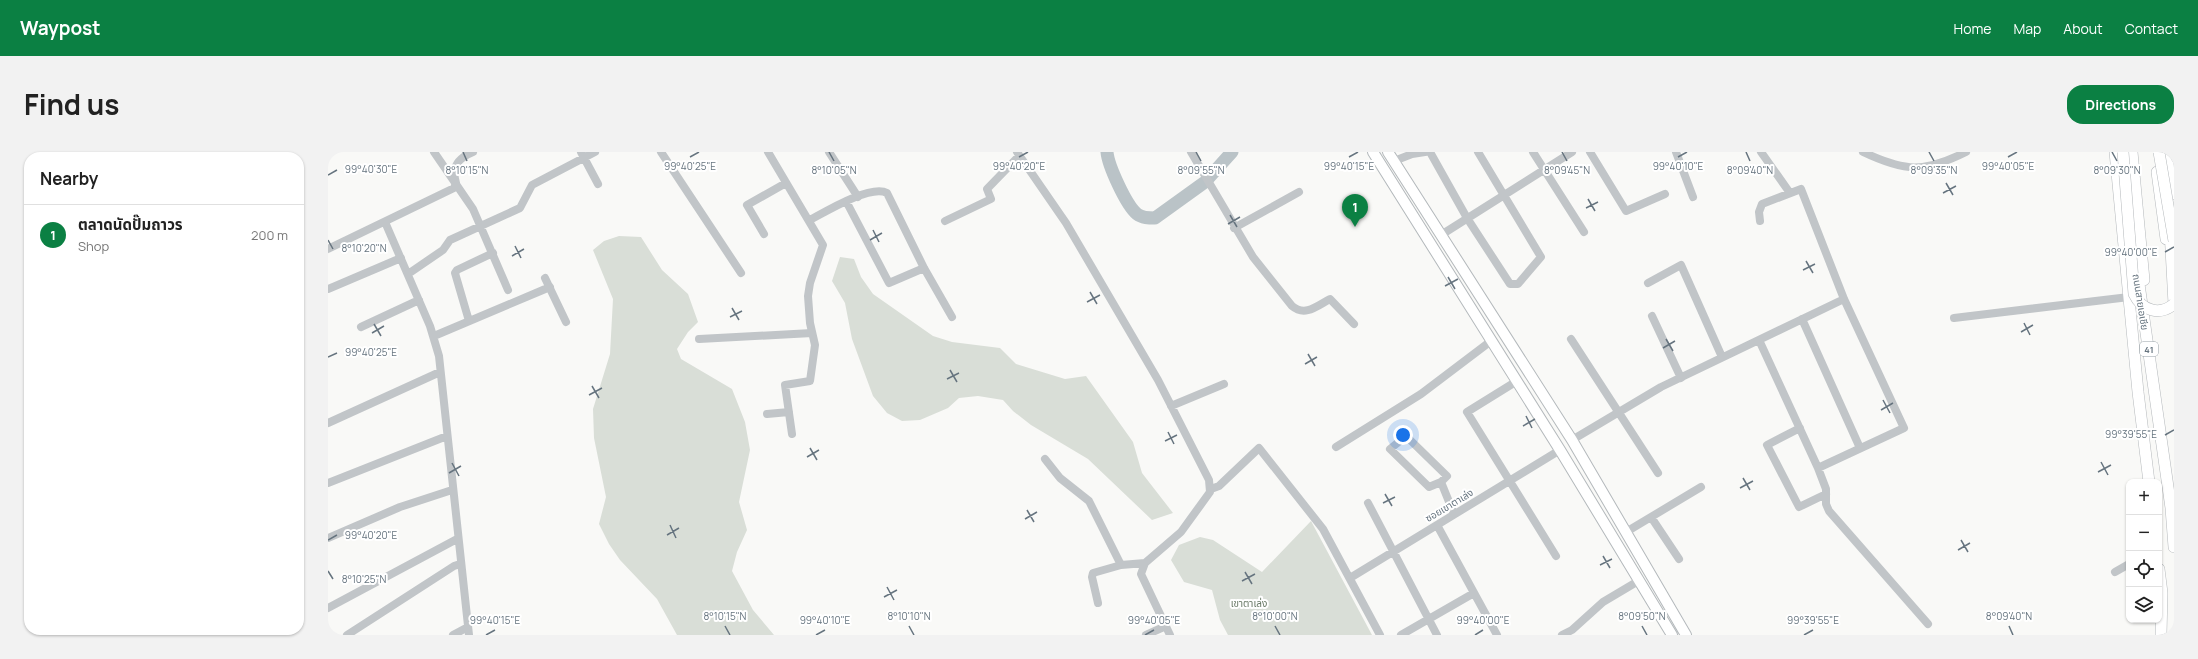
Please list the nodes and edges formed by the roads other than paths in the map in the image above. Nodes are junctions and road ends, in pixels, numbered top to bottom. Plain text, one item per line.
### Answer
1 (434, 152) edge
2 (473, 152) edge
3 (595, 152) edge
4 (661, 152) edge
5 (768, 152) edge
6 (829, 152) edge
7 (1191, 152) edge
8 (1373, 152) edge
9 (1388, 152) edge
10 (1425, 152) edge
11 (1430, 152) edge
12 (1478, 152) edge
13 (1533, 152) edge
14 (1572, 152) edge
15 (1590, 152) edge
16 (1676, 152) edge
17 (1762, 152) edge
18 (1863, 152) edge
19 (1966, 152) edge
20 (2115, 152) edge
21 (2119, 152) edge
22 (2123, 152) edge
23 (2132, 152) edge
24 (2155, 152) edge
25 (2159, 152) edge
26 (2166, 152) edge
27 (1018, 154) edge
28 (582, 155) edge
29 (1394, 161) junction
30 (1544, 169) junction
31 (456, 183) junction
32 (786, 183) junction
33 (598, 184) dead end
34 (1299, 192) dead end
35 (1790, 193) junction
36 (1504, 194) junction
37 (1665, 194) dead end
38 (2174, 194) edge
39 (858, 197) junction
40 (1694, 197) dead end
41 (846, 201) junction
42 (1467, 218) junction
43 (810, 220) junction
44 (945, 221) dead end
45 (1760, 221) dead end
46 (385, 222) junction
47 (481, 226) junction
48 (1234, 228) junction
49 (1584, 232) dead end
50 (764, 234) dead end
51 (1441, 234) junction
52 (2174, 241) edge
53 (328, 248) edge
54 (493, 254) junction
55 (400, 258) junction
56 (924, 268) junction
57 (741, 273) dead end
58 (408, 274) junction
59 (545, 278) dead end
60 (1648, 283) dead end
61 (550, 287) junction
62 (328, 289) edge
63 (508, 290) dead end
64 (2129, 297) junction
65 (2174, 298) edge
66 (1844, 299) junction
67 (419, 300) junction
68 (2174, 304) edge
69 (1652, 316) dead end
70 (952, 317) dead end
71 (1954, 318) dead end
72 (1802, 319) junction
73 (469, 321) junction
74 (566, 322) dead end
75 (1354, 324) dead end
76 (361, 327) dead end
77 (812, 333) junction
78 (434, 336) junction
79 (699, 339) dead end
80 (1571, 339) dead end
81 (1759, 340) junction
82 (1491, 341) junction
83 (1722, 358) junction
84 (440, 372) junction
85 (1681, 378) junction
86 (1517, 381) junction
87 (1224, 384) dead end
88 (2155, 392) junction
89 (1171, 406) junction
90 (1619, 411) junction
91 (789, 412) junction
92 (767, 414) dead end
93 (328, 423) edge
94 (1800, 428) junction
95 (792, 434) dead end
96 (447, 436) junction
97 (1572, 440) junction
98 (1336, 447) dead end
99 (1860, 448) junction
100 (1560, 450) junction
101 (1045, 460) dead end
102 (1818, 468) junction
103 (1658, 473) dead end
104 (2149, 479) edge
105 (1509, 480) junction
106 (1441, 482) junction
107 (328, 483) edge
108 (1701, 487) dead end
109 (1211, 489) junction
110 (452, 490) junction
111 (1826, 494) junction
112 (1368, 503) dead end
113 (1454, 514) junction
114 (1651, 516) junction
115 (1437, 525) junction
116 (1626, 532) junction
117 (328, 538) edge
118 (457, 539) junction
119 (2174, 547) edge
120 (1393, 552) junction
121 (1556, 556) dead end
122 (1679, 559) dead end
123 (1145, 563) junction
124 (460, 564) junction
125 (1121, 566) junction
126 (2126, 566) edge
127 (2115, 572) dead end
128 (1350, 578) junction
129 (1640, 580) junction
130 (2161, 587) edge
131 (1474, 593) junction
132 (1098, 603) dead end
133 (328, 608) edge
134 (1429, 619) junction
135 (1928, 624) dead end
136 (1166, 626) junction
137 (468, 631) edge
138 (347, 635) edge
139 (453, 635) edge
140 (1146, 635) edge
141 (1170, 635) edge
142 (1380, 635) edge
143 (1401, 635) edge
144 (1437, 635) edge
145 (1497, 635) edge
146 (1562, 635) edge
147 (1672, 635) edge
148 (1686, 635) edge
149 (2161, 635) edge

1 - 31 street
2 - 31 street
3 - 28 street
4 - 57 street
5 - 32 street
6 - 39 street
7 - 48 street
8 - 82 main road
9 - 29 main road
10 - 29 street
11 - 42 street
12 - 36 street
13 - 30 street
14 - 30 street
15 - 37 street
16 - 40 street
17 - 35 street
18 - 19 street
20 - 64 highway, ถนนสายเอเชีย / 41
21 - 88 highway, ถนนสายเอเชีย / 41
22 - 68 highway, bridge
23 - 88 highway
24 - 65 highway
25 - 52 highway, bridge
26 - 38 highway
26 - 65 highway
27 - 44 street
27 - 89 street
28 - 33 street
28 - 47 street
29 - 51 main road
30 - 36 street
30 - 49 street
31 - 46 street
31 - 47 street
32 - 43 street
32 - 50 street
34 - 48 street
35 - 45 street
35 - 66 street
36 - 42 street
36 - 42 street
39 - 41 street
39 - 56 street
41 - 43 street
41 - 56 street
42 - 51 street
43 - 77 street
46 - 53 street
46 - 55 street
47 - 54 street
47 - 58 street
48 - 75 street
51 - 97 main road
54 - 63 street
54 - 73 street
55 - 58 street
55 - 62 street
56 - 70 street
58 - 67 street
59 - 61 street
60 - 83 street
61 - 73 street
61 - 74 street
64 - 71 street
64 - 104 highway, ถนนสายเอเชีย / 41
65 - 68 highway
66 - 72 street
66 - 99 street
67 - 76 street
67 - 78 street
69 - 85 street
72 - 81 street
72 - 99 street
73 - 78 street
77 - 79 street
77 - 91 street
78 - 84 street
80 - 90 street
81 - 83 street
81 - 94 street
82 - 86 main road
82 - 98 street
83 - 85 street
84 - 93 street
84 - 96 street
85 - 90 street
86 - 100 main road
86 - 105 street
87 - 89 street
88 - 119 highway, ถนนสายเอเชีย / 41
89 - 109 street
90 - 97 street
90 - 103 street
91 - 92 street
91 - 95 street
94 - 102 street
94 - 111 street
96 - 107 street
96 - 110 street
97 - 116 main road
99 - 102 street
100 - 105 street, ซอยเขาตาเล่ง
100 - 129 main road
101 - 125 street
102 - 111 street
105 - 113 street, ซอยเขาตาเล่ง
105 - 121 street
106 - 106 street
106 - 113 street
108 - 114 street
109 - 123 street
109 - 128 street
110 - 117 street
110 - 118 street
111 - 135 street
112 - 120 street
113 - 115 street, ซอยเขาตาเล่ง
114 - 116 street
114 - 122 street
115 - 120 street, ซอยเขาตาเล่ง
115 - 131 street
116 - 148 main road
118 - 124 street
118 - 133 street
120 - 128 street, ซอยเขาตาเล่ง
120 - 134 street
123 - 125 street
123 - 136 street
124 - 137 street
124 - 138 street
125 - 132 street
126 - 127 street
128 - 142 street
129 - 146 street
129 - 147 main road
130 - 149 highway
131 - 134 street
131 - 145 street
134 - 143 street
134 - 144 street
136 - 140 street
136 - 141 street
137 - 139 street

